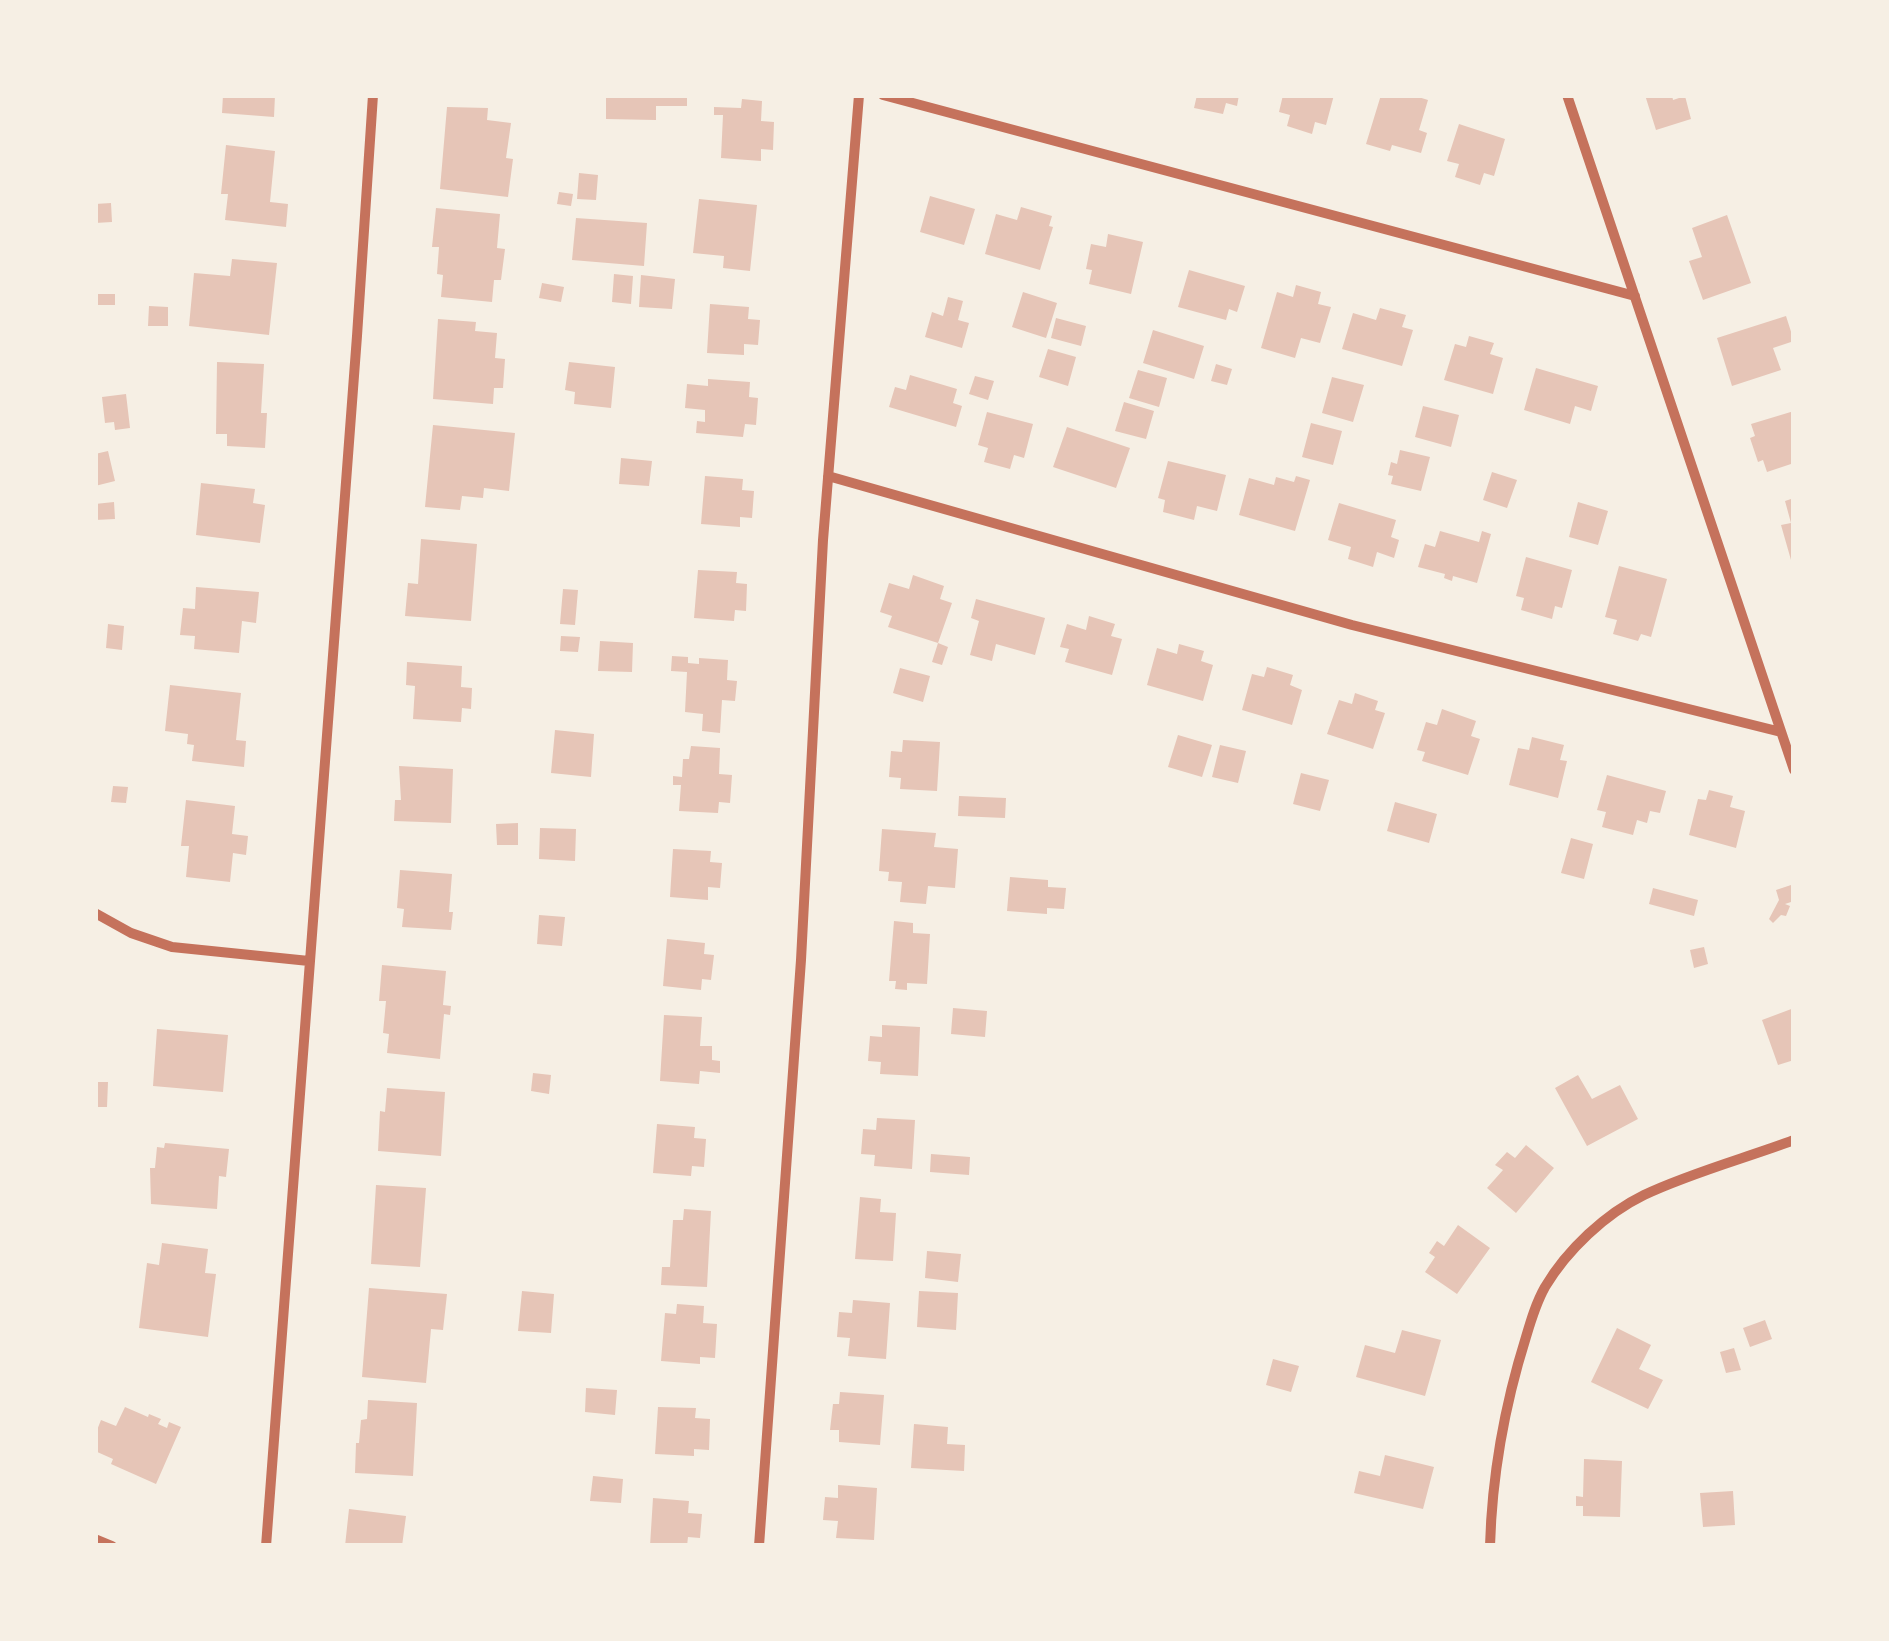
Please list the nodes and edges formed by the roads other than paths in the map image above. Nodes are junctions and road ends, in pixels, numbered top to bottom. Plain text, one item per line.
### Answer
1 (372, 95) edge
2 (859, 95) edge
3 (883, 95) edge
4 (1567, 95) edge
5 (1634, 296) junction
6 (828, 476) junction
7 (1782, 732) junction
8 (1794, 770) edge
9 (95, 913) edge
10 (309, 961) junction
11 (1794, 1140) edge
12 (95, 1539) edge
13 (112, 1546) edge
14 (266, 1546) edge
15 (759, 1546) edge
16 (1490, 1546) edge

1 - 10 street
2 - 6 street
3 - 5 street
4 - 5 street
5 - 7 street
6 - 7 street
6 - 15 street
7 - 8 street
9 - 10 street
10 - 14 street
11 - 16 street
12 - 13 street

